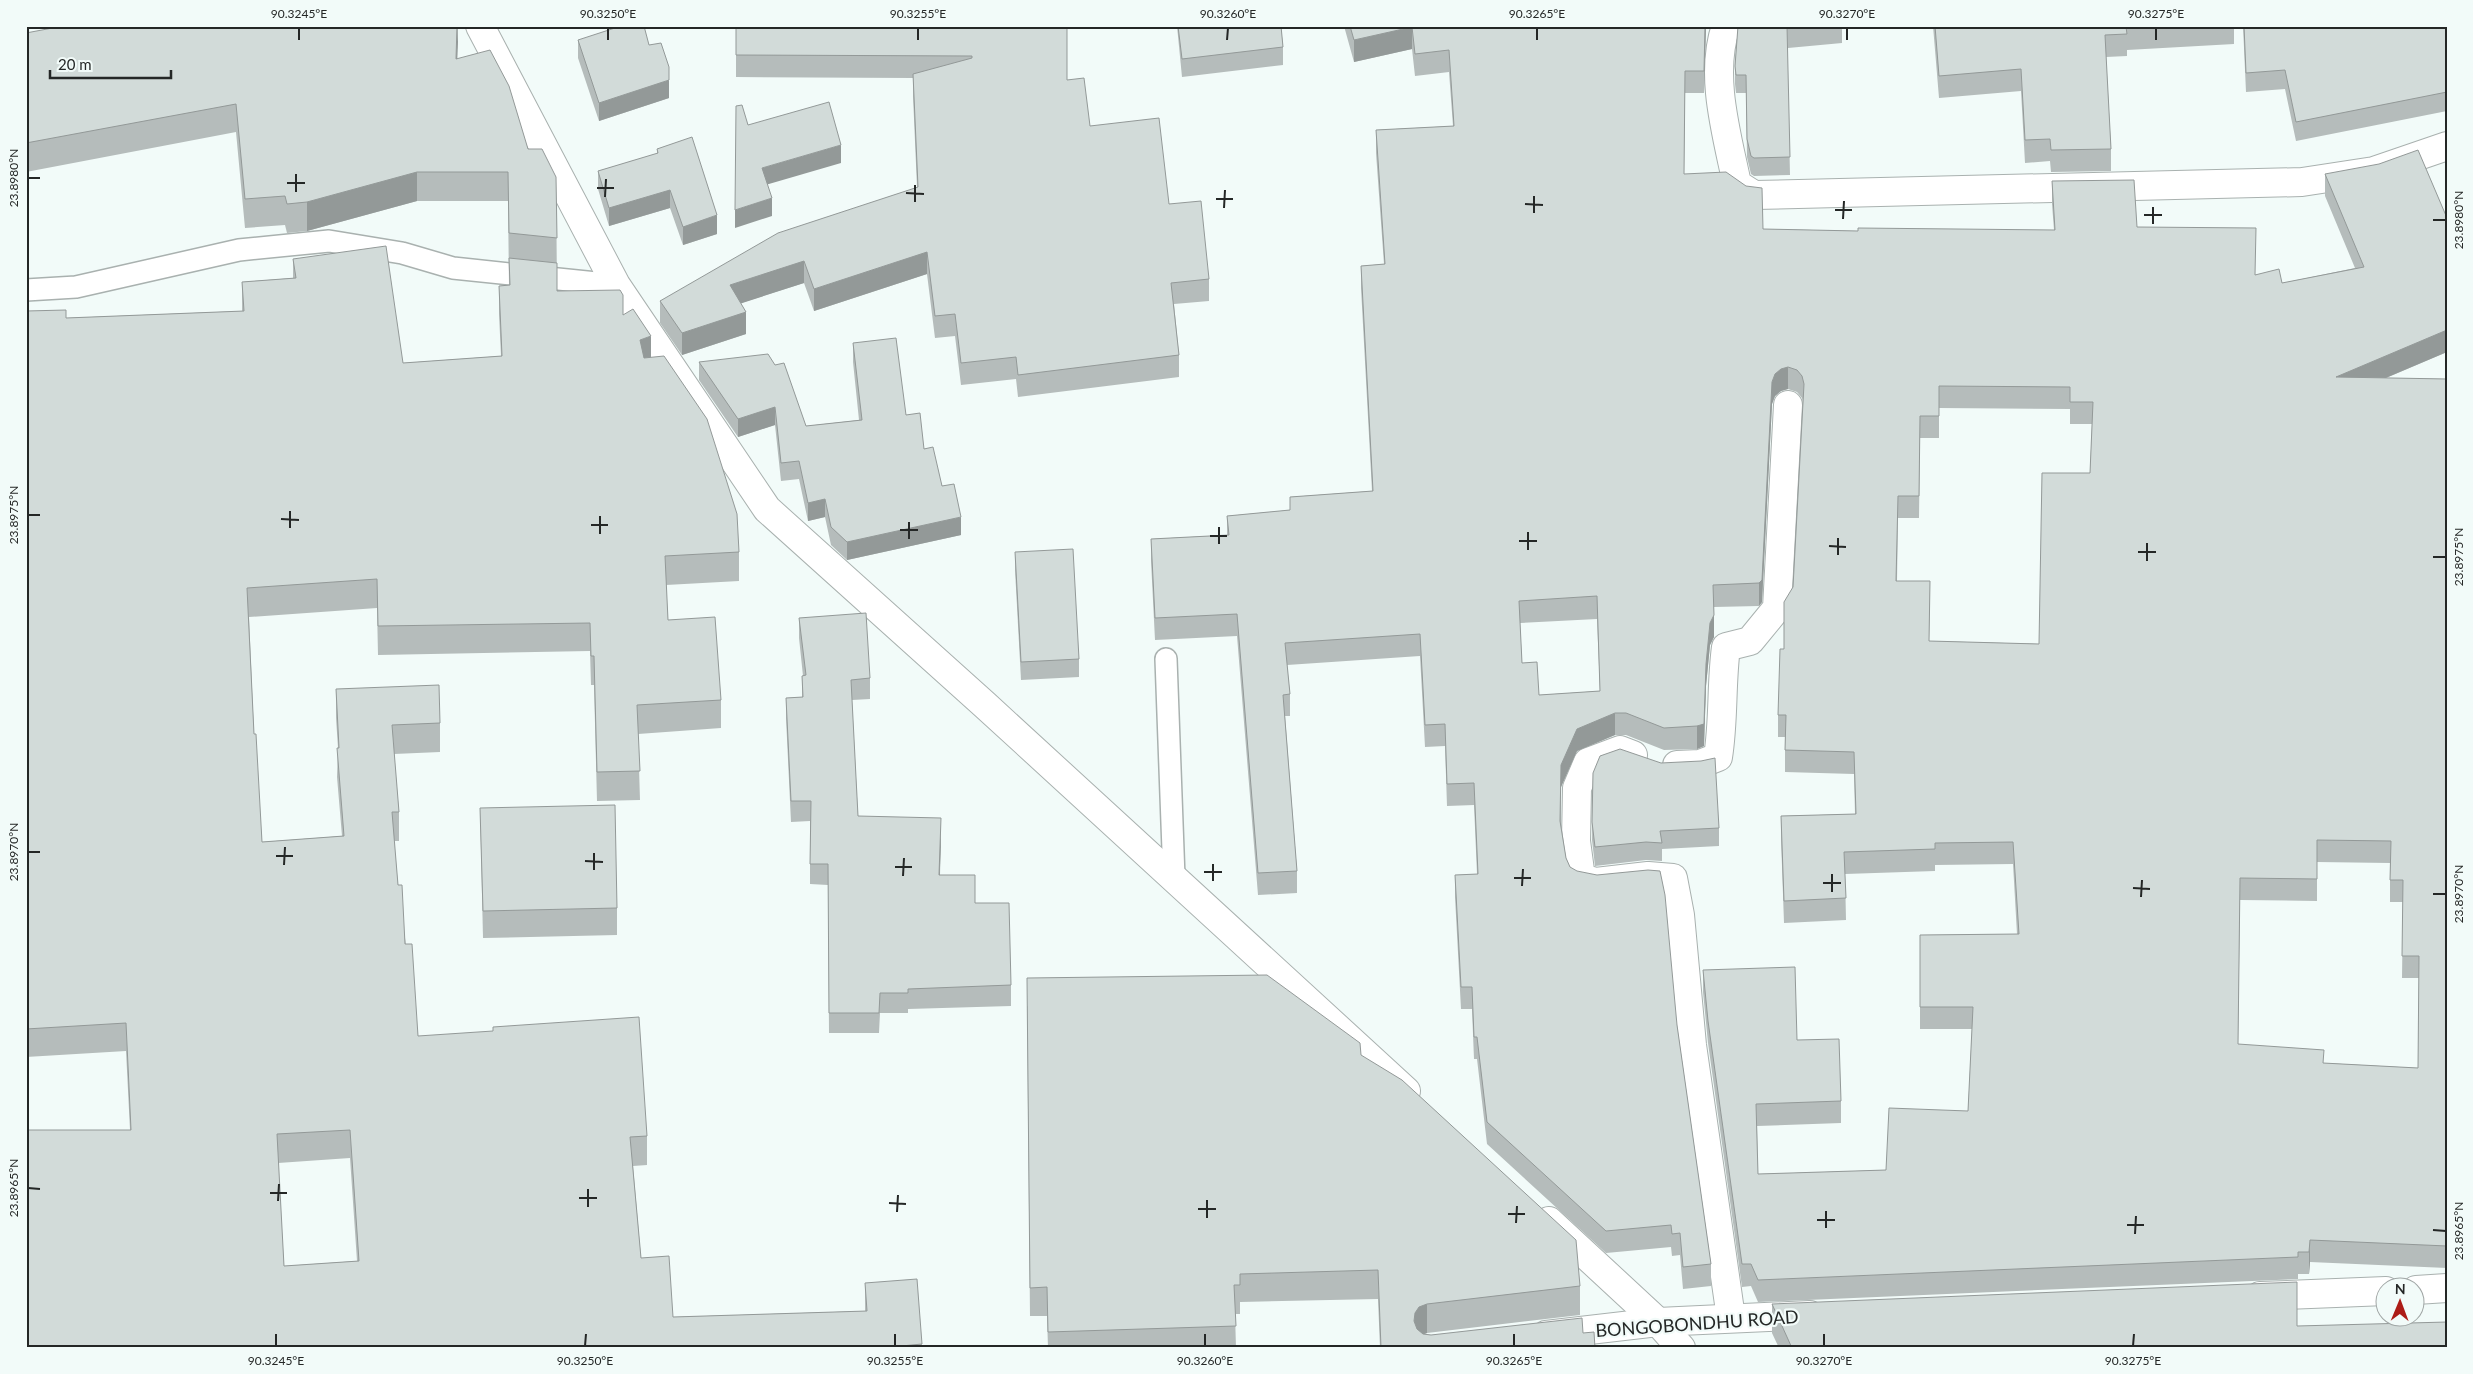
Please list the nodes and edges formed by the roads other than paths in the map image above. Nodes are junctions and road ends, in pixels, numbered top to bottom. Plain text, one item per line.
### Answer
1 (480, 26) edge
2 (1726, 26) edge
3 (2447, 146) edge
4 (616, 285) junction
5 (26, 290) edge
6 (1788, 405) dead end
7 (1166, 659) dead end
8 (1174, 878) junction
9 (1424, 1107) edge
10 (1534, 1208) edge
11 (2447, 1288) edge
12 (2426, 1289) edge
13 (2376, 1291) edge
14 (2237, 1297) edge
15 (1840, 1314) edge
16 (1731, 1318) junction
17 (1658, 1322) junction
18 (1524, 1337) edge
19 (1681, 1348) edge

1 - 4 street
2 - 3 street
4 - 5 lane
4 - 8 street
6 - 16 street
7 - 8 lane
8 - 9 street
10 - 17 street
11 - 12 street
13 - 14 street
15 - 16 street, BONGOBONDHU ROAD
16 - 17 street, BONGOBONDHU ROAD
17 - 18 street, BONGOBONDHU ROAD
17 - 19 street

